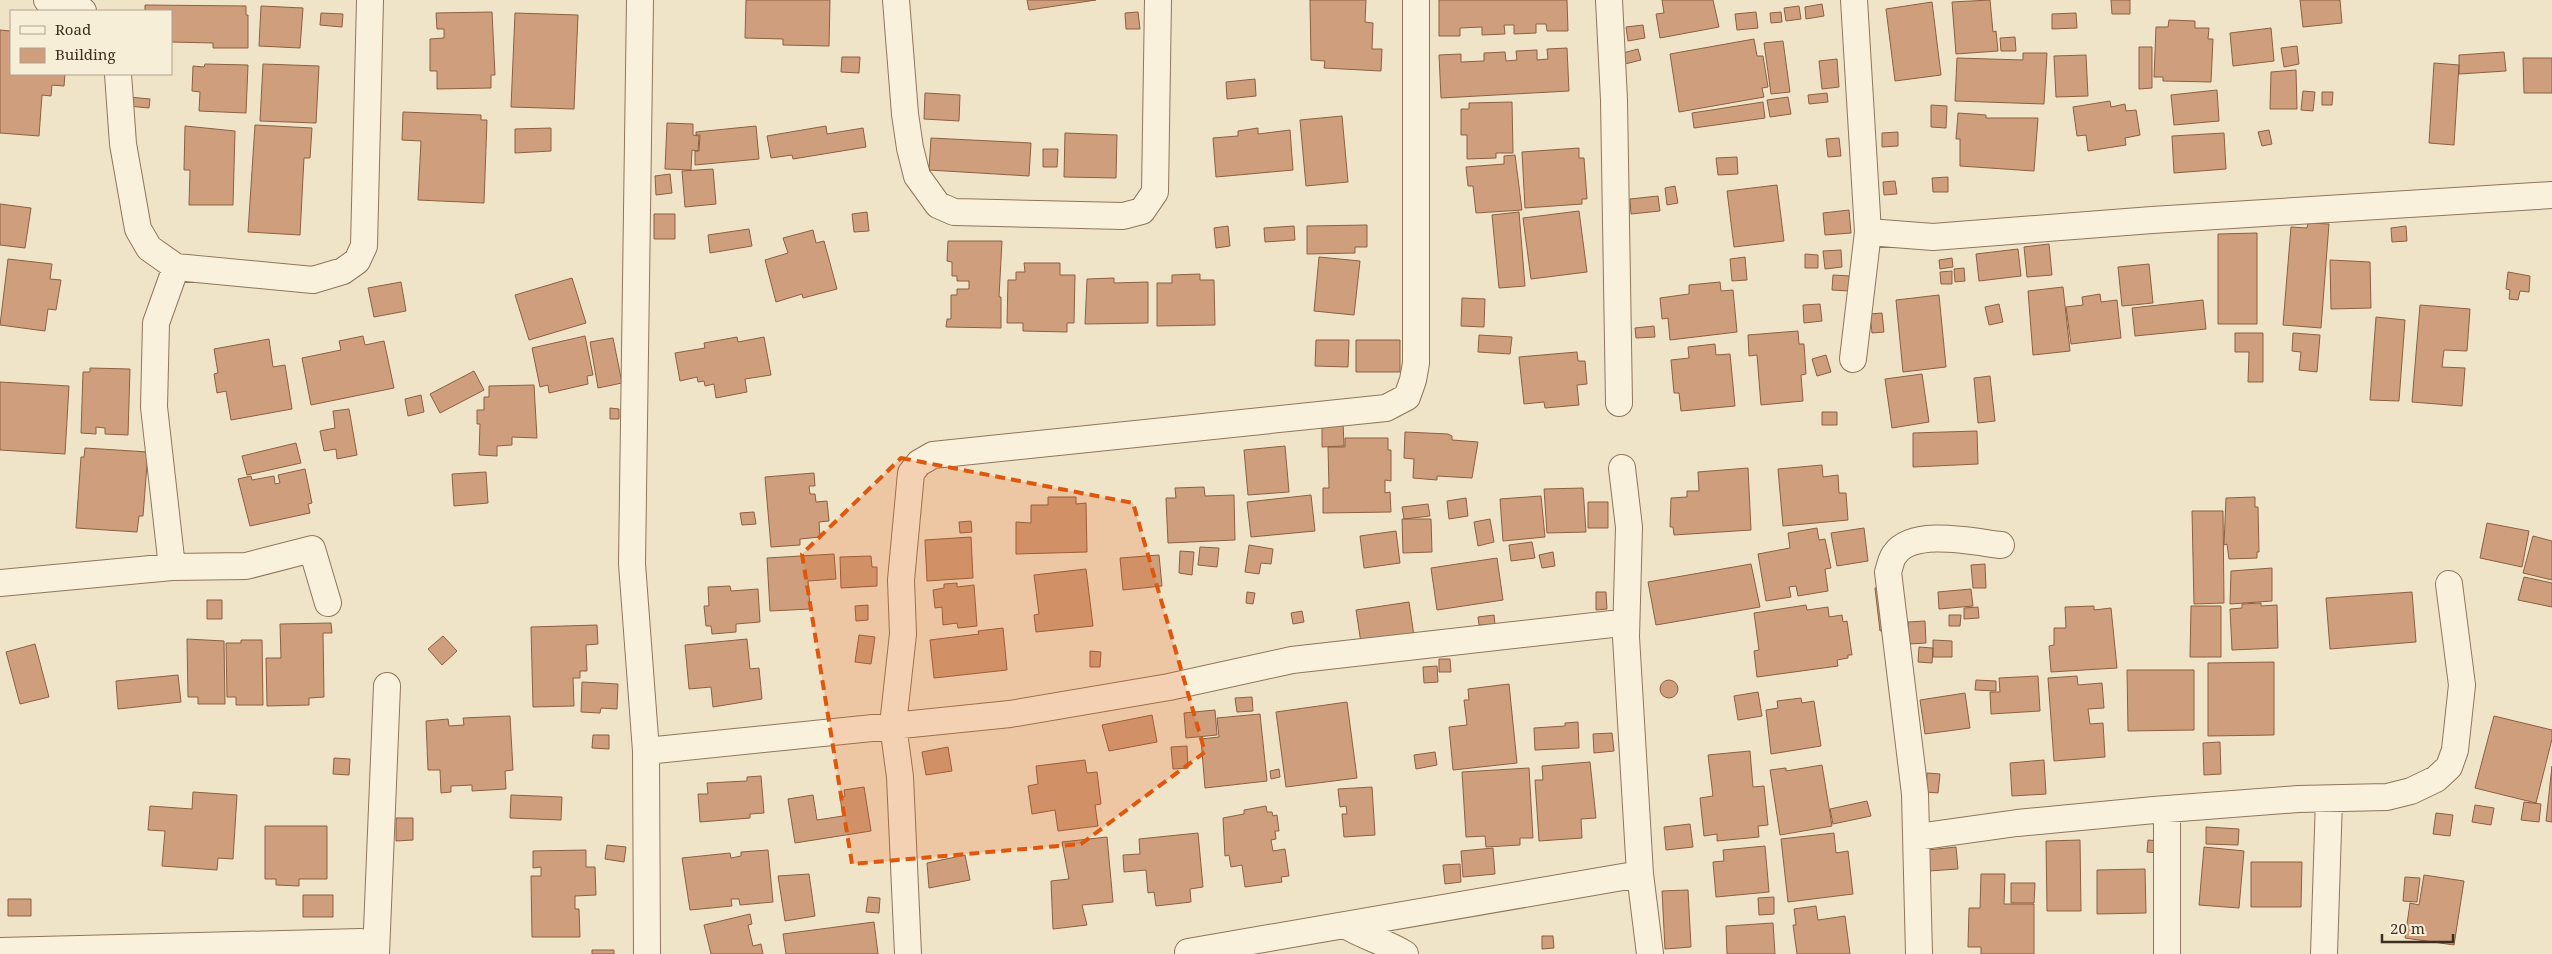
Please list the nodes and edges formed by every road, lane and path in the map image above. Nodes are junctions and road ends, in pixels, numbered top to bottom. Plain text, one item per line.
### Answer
1 (47, 0) edge
2 (370, 0) edge
3 (640, 0) edge
4 (896, 0) edge
5 (1158, 0) edge
6 (1416, 0) edge
7 (1609, 0) edge
8 (1854, 0) edge
9 (81, 10) edge
10 (118, 75) edge
11 (2552, 195) edge
12 (1868, 232) junction
13 (176, 267) junction
14 (1853, 359) dead end
15 (1619, 403) dead end
16 (1622, 468) dead end
17 (2001, 545) dead end
18 (172, 567) junction
19 (0, 583) edge
20 (2449, 584) dead end
21 (328, 603) dead end
22 (1626, 624) junction
23 (387, 686) dead end
24 (893, 725) junction
25 (646, 751) junction
26 (2329, 799) junction
27 (2167, 809) junction
28 (1917, 837) junction
29 (1640, 874) junction
30 (1345, 925) junction
31 (0, 951) edge
32 (1181, 953) edge
33 (375, 954) edge
34 (646, 954) edge
35 (908, 954) edge
36 (1405, 954) edge
37 (1650, 954) edge
38 (1919, 954) edge
39 (2168, 954) edge
40 (2324, 954) edge

1 - 9 street
2 - 13 street
3 - 25 street
4 - 5 street
6 - 24 street
7 - 15 street
8 - 12 street
10 - 13 street
11 - 12 street
12 - 14 street
13 - 18 street
16 - 22 street
17 - 28 street
18 - 19 street
18 - 21 street
20 - 26 street
22 - 24 street
22 - 29 street
23 - 33 street
24 - 25 street
24 - 35 street
25 - 34 street
26 - 27 street
26 - 40 street
27 - 28 street
27 - 39 street
28 - 38 street
29 - 30 street
29 - 37 street
30 - 32 street
30 - 36 street
31 - 33 street

